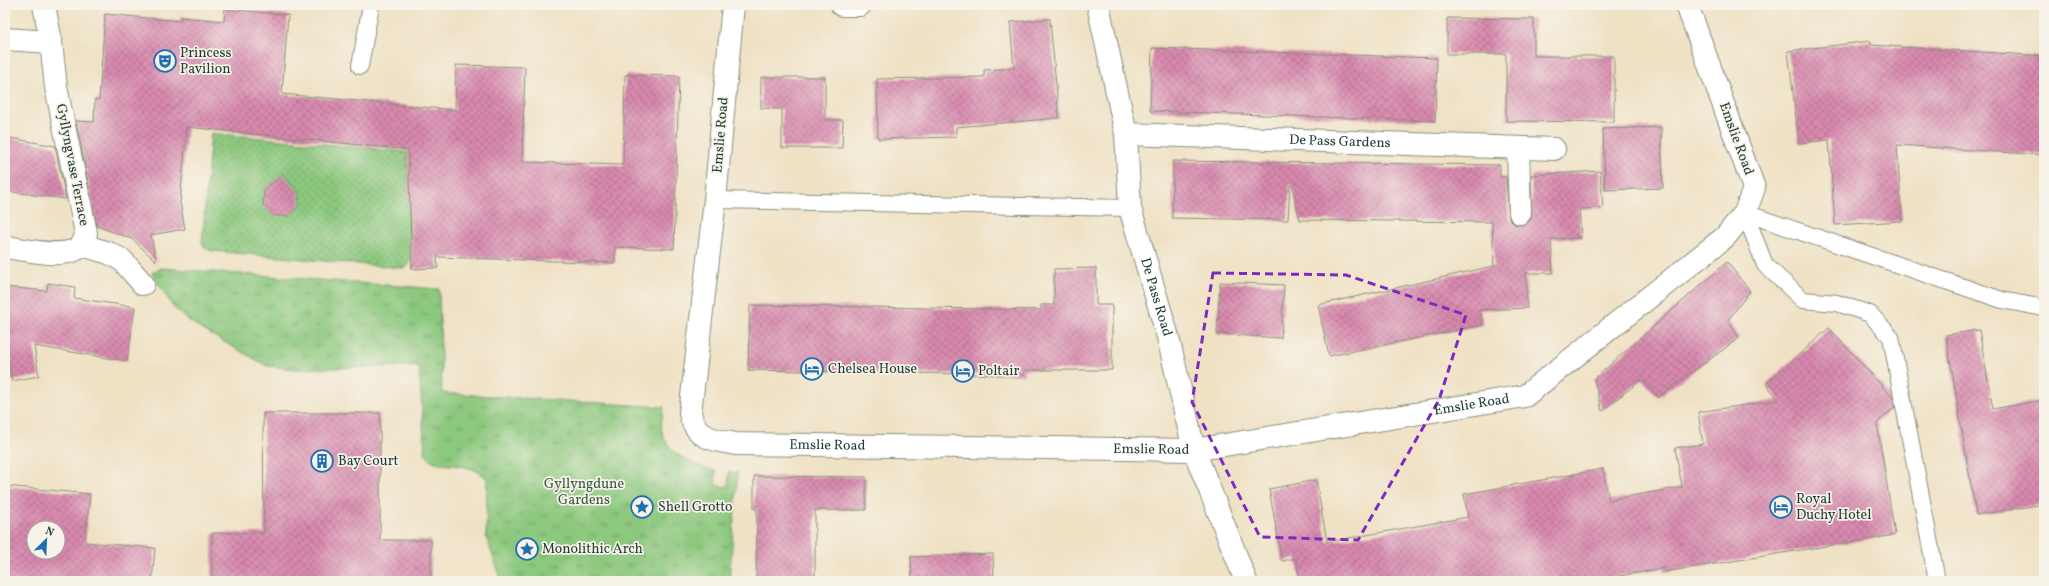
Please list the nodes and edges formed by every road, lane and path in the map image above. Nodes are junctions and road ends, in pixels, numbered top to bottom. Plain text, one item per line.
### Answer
1 (44, 5) edge
2 (371, 5) edge
3 (733, 5) edge
4 (842, 5) edge
5 (860, 5) edge
6 (1098, 5) edge
7 (1687, 5) edge
8 (5, 39) edge
9 (51, 42) junction
10 (360, 66) dead end
11 (1126, 134) junction
12 (1518, 148) junction
13 (1554, 149) dead end
14 (715, 200) junction
15 (1130, 208) junction
16 (1520, 213) dead end
17 (1745, 213) junction
18 (82, 245) junction
19 (5, 247) edge
20 (143, 284) dead end
21 (2044, 308) edge
22 (1194, 450) junction
23 (1246, 581) edge
24 (1937, 581) edge

1 - 9 street, Gyllyngvase Terrace
2 - 10 lane
3 - 14 street, Emslie Road
4 - 5 street
6 - 11 street, De Pass Road
7 - 17 street, Emslie Road
8 - 9 street
9 - 18 street, Gyllyngvase Terrace
11 - 12 street, De Pass Gardens
11 - 15 street, De Pass Road
12 - 13 street, De Pass Gardens
12 - 16 street
14 - 15 lane
14 - 22 street, Emslie Road
15 - 22 street, De Pass Road
17 - 21 lane
17 - 22 street, Emslie Road
17 - 24 lane
18 - 19 street, Gyllyngvase Terrace
18 - 20 street
22 - 23 street, De Pass Road

